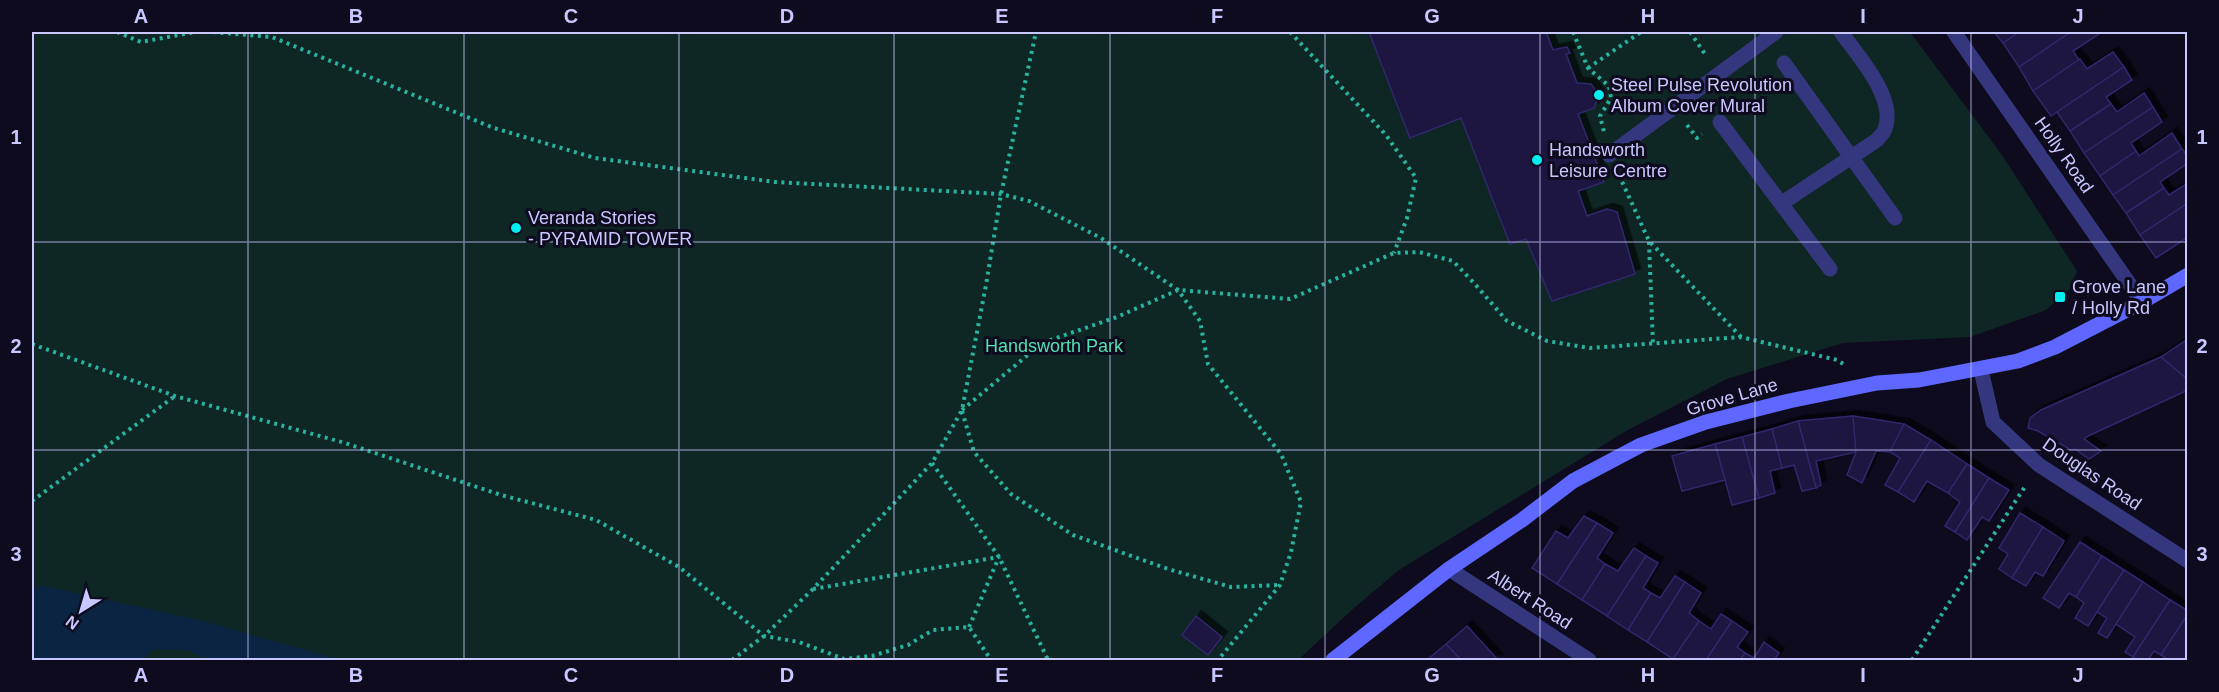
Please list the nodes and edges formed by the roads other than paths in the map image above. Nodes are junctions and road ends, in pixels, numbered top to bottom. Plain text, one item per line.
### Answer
1 (1776, 32) edge
2 (1841, 32) edge
3 (1954, 32) edge
4 (1784, 63) dead end
5 (1720, 122) dead end
6 (1609, 155) dead end
7 (1851, 157) junction
8 (1782, 203) junction
9 (1895, 218) dead end
10 (1830, 268) dead end
11 (2187, 274) edge
12 (2142, 302) junction
13 (1981, 370) junction
14 (2187, 561) edge
15 (1449, 569) junction
16 (1333, 660) edge
17 (1589, 660) edge

1 - 6 street
2 - 7 street
3 - 12 street, Holly Road
4 - 7 street
5 - 8 street
7 - 8 street
7 - 9 street
8 - 10 street
11 - 12 street, Grove Lane
12 - 13 street, Grove Lane
13 - 14 street, Douglas Road
13 - 15 street, Grove Lane
15 - 16 street, Grove Lane
15 - 17 street, Albert Road

